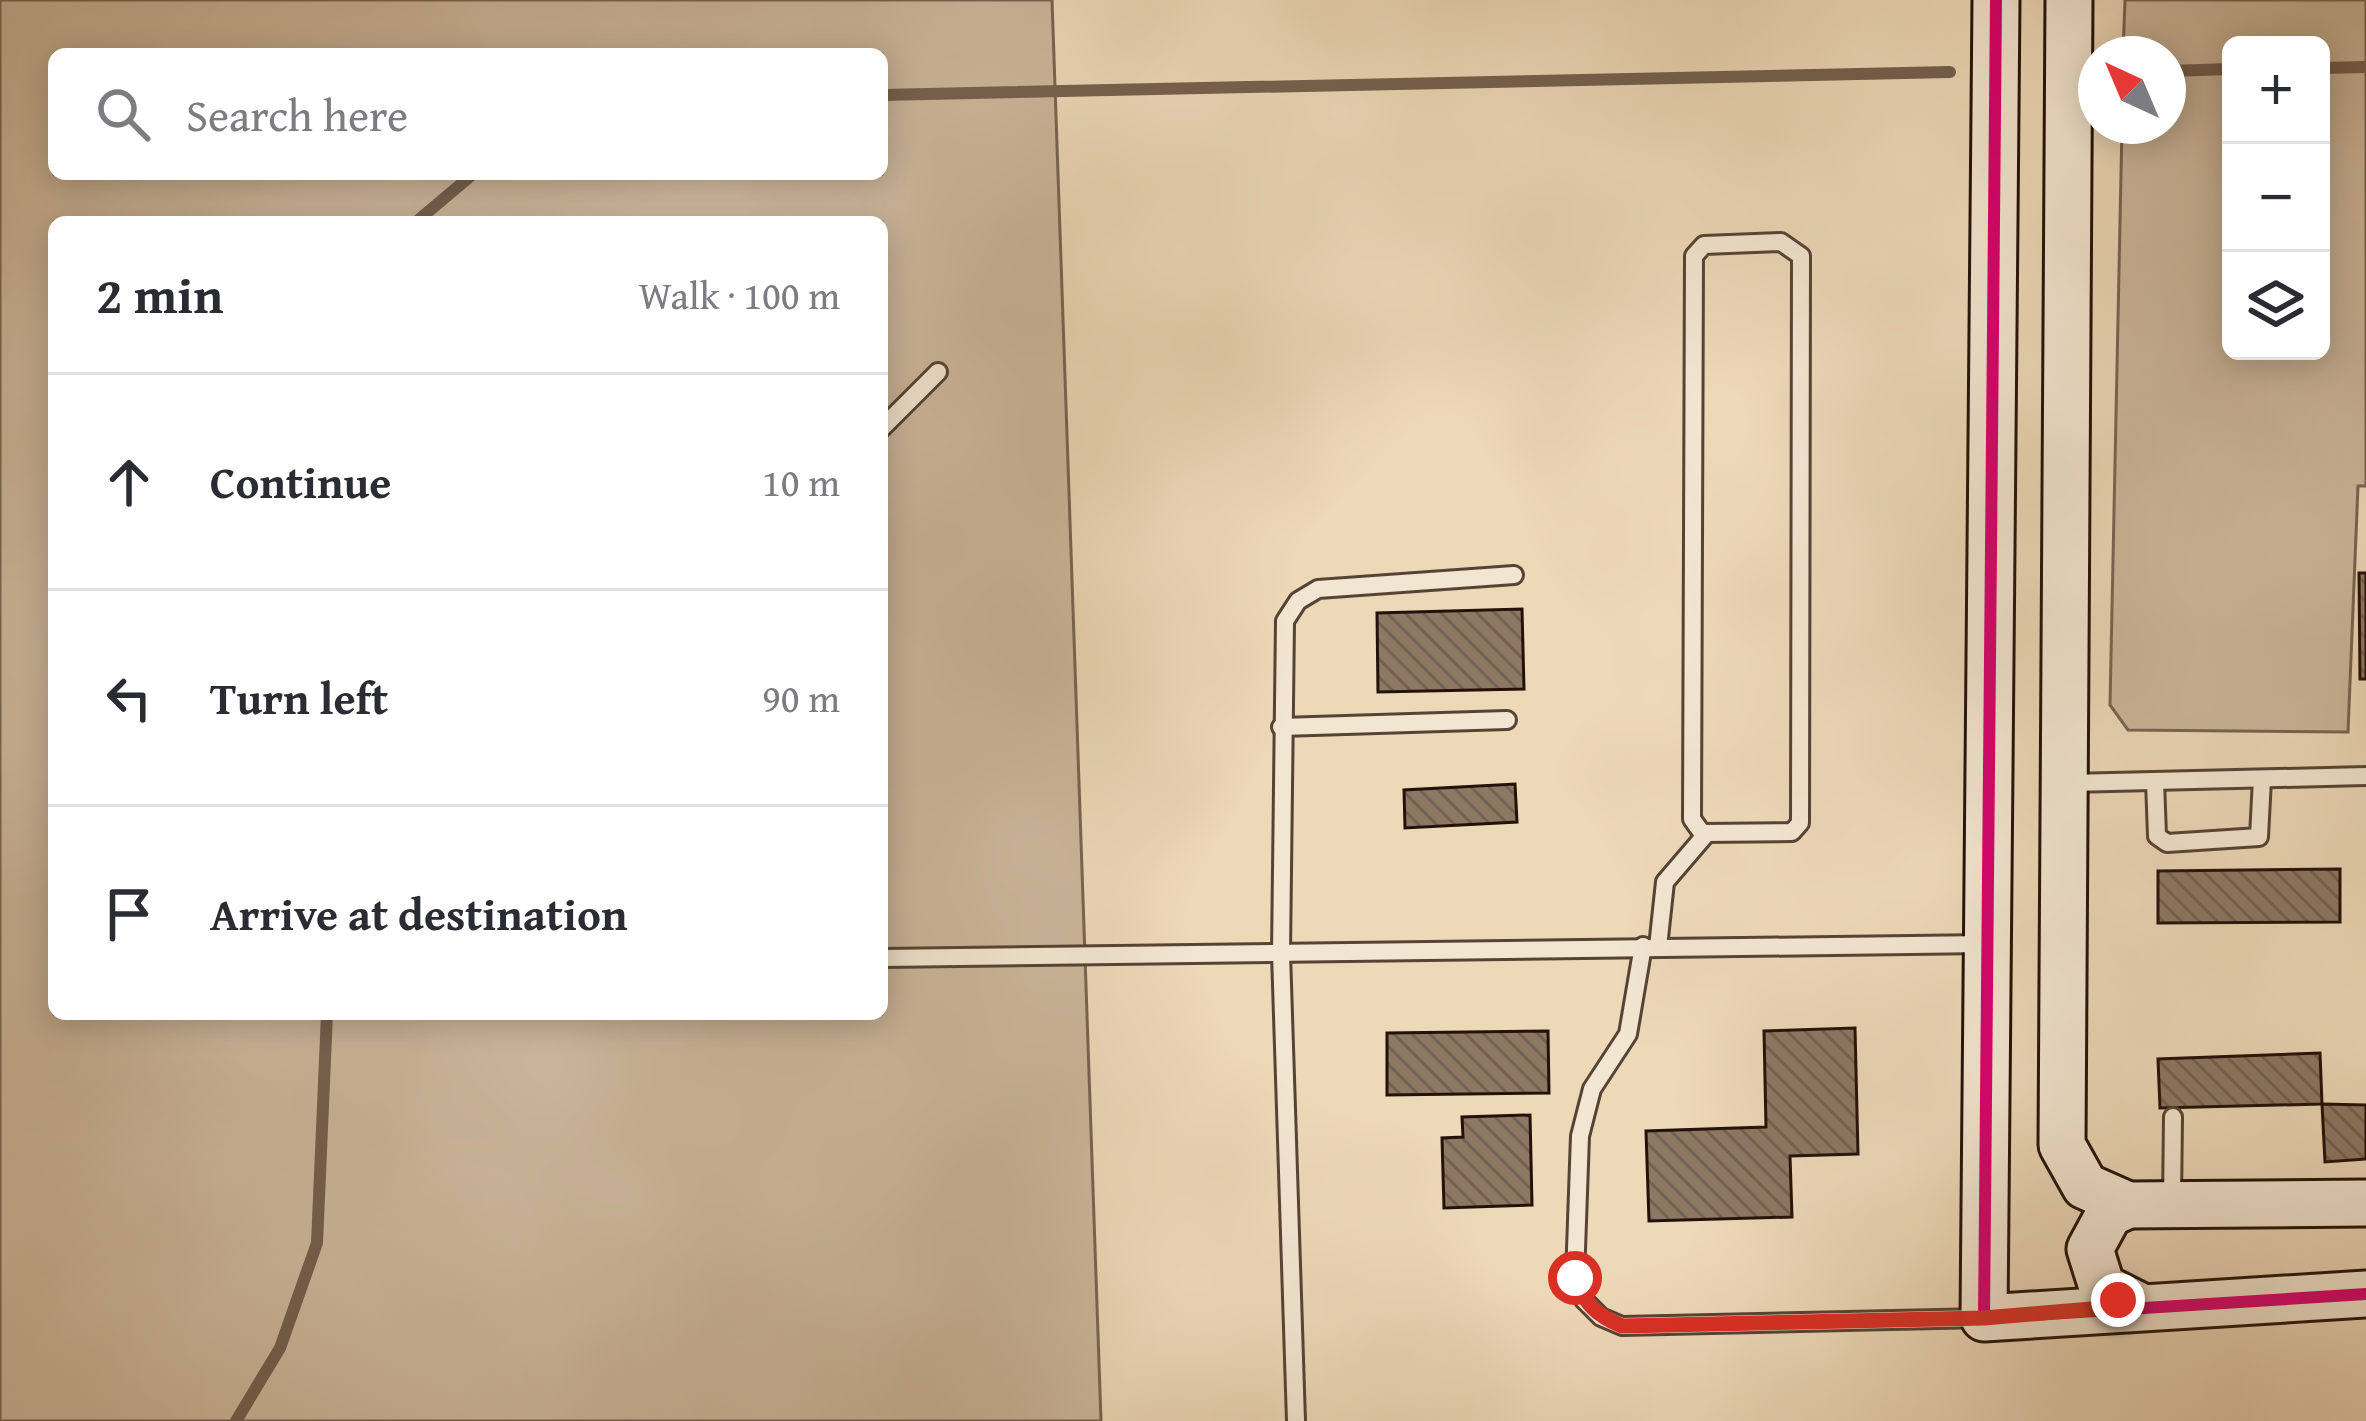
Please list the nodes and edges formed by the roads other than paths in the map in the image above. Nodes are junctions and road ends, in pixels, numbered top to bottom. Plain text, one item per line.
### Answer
1 (1996, 0) edge
2 (2069, 0) edge
3 (938, 372) dead end
4 (888, 422) edge
5 (1514, 575) dead end
6 (1507, 720) dead end
7 (1281, 727) junction
8 (2366, 776) edge
9 (2262, 779) junction
10 (2156, 781) junction
11 (2062, 783) junction
12 (1987, 784) junction
13 (1707, 833) junction
14 (1987, 944) junction
15 (2060, 945) junction
16 (1650, 946) junction
17 (1281, 952) junction
18 (888, 958) edge
19 (2173, 1117) dead end
20 (2366, 1203) edge
21 (2150, 1205) junction
22 (2366, 1294) edge
23 (2138, 1305) junction
24 (1984, 1318) junction
25 (1296, 1421) edge

1 - 12 street
2 - 11 street
3 - 4 lane
5 - 7 lane
6 - 7 lane
7 - 17 lane
8 - 9 lane
9 - 10 lane
9 - 10 lane
10 - 11 lane
11 - 12 street
11 - 15 street
12 - 14 street
13 - 13 lane
13 - 16 lane
14 - 15 street
14 - 16 lane
14 - 24 street
15 - 21 street
16 - 17 lane
16 - 24 lane
17 - 18 lane
17 - 25 lane
19 - 21 lane
20 - 21 street
21 - 23 street
22 - 23 street
23 - 24 street

